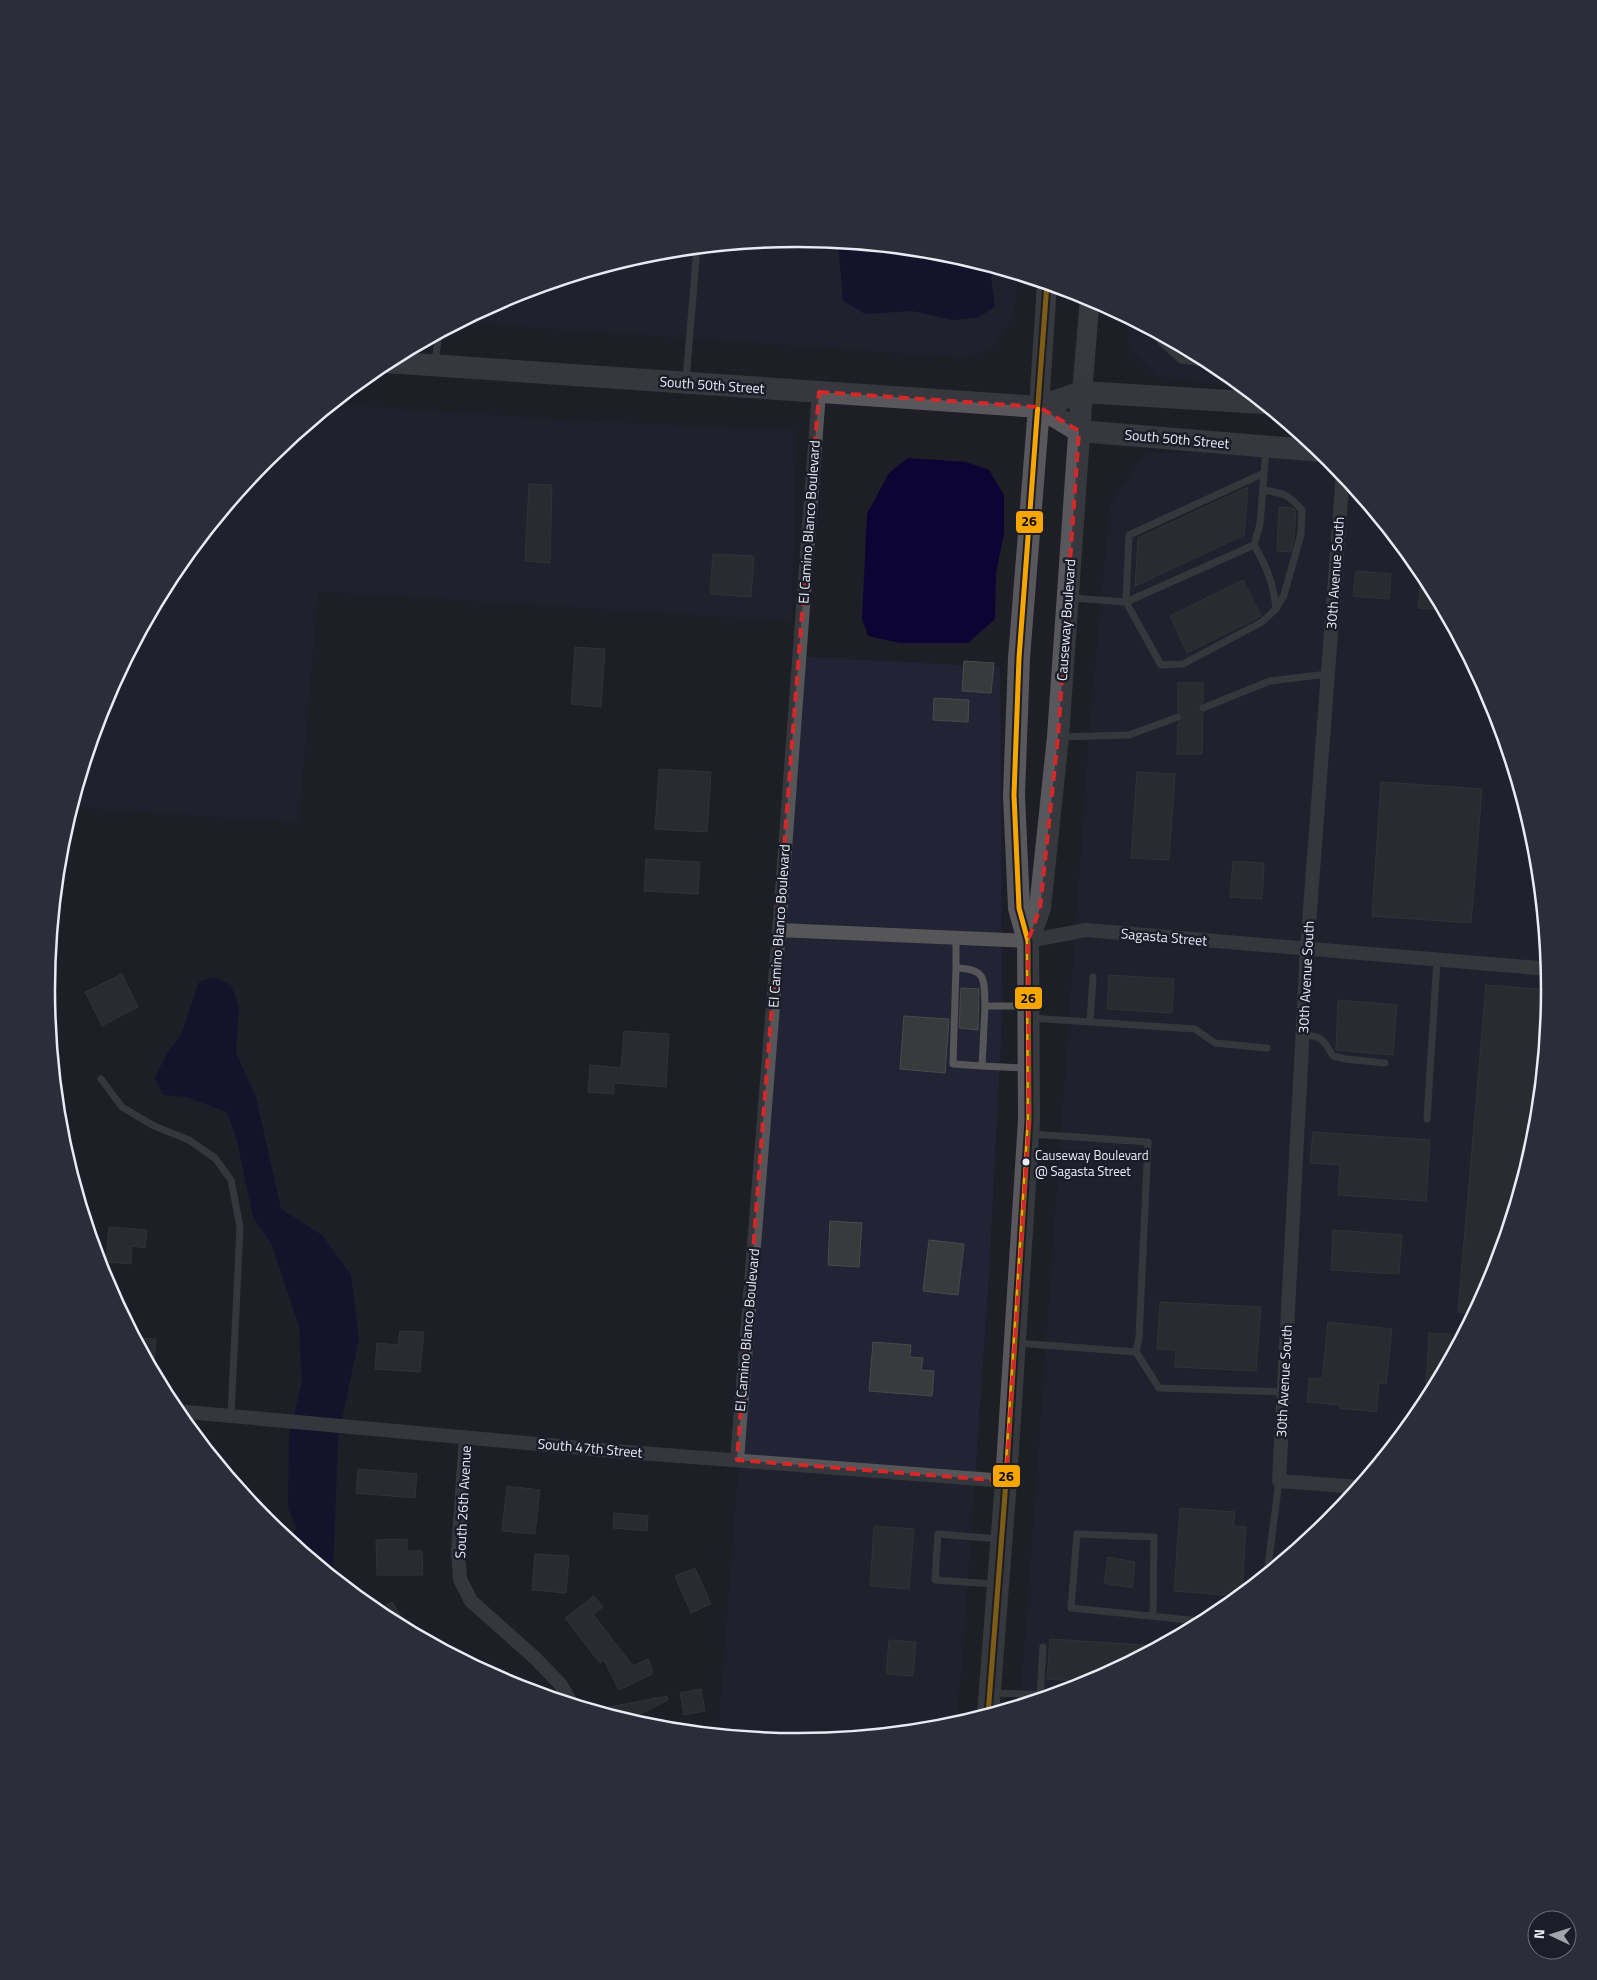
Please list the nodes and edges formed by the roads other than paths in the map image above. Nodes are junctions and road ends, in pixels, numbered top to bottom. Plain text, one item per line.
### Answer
1 (698, 254) edge
2 (1047, 290) edge
3 (1089, 306) edge
4 (438, 340) edge
5 (1161, 341) edge
6 (1196, 362) edge
7 (400, 363) edge
8 (434, 365) junction
9 (686, 383) junction
10 (819, 392) junction
11 (1082, 392) junction
12 (1252, 401) edge
13 (1039, 407) junction
14 (1079, 431) junction
15 (1266, 446) junction
16 (1308, 449) edge
17 (1264, 473) junction
18 (1342, 484) edge
19 (1263, 490) junction
20 (1254, 545) junction
21 (1068, 598) junction
22 (1126, 602) junction
23 (1276, 609) junction
24 (1328, 674) junction
25 (1203, 708) dead end
26 (1178, 717) dead end
27 (1058, 736) junction
28 (780, 930) junction
29 (956, 938) junction
30 (1028, 941) junction
31 (1307, 950) junction
32 (1437, 960) junction
33 (956, 968) junction
34 (1541, 968) edge
35 (1093, 977) dead end
36 (985, 1006) junction
37 (1028, 1012) junction
38 (1090, 1022) junction
39 (1303, 1035) junction
40 (1267, 1048) dead end
41 (1385, 1062) dead end
42 (982, 1066) junction
43 (1028, 1068) junction
44 (101, 1079) dead end
45 (1427, 1119) dead end
46 (1028, 1134) junction
47 (1014, 1343) junction
48 (1136, 1352) junction
49 (1284, 1392) junction
50 (186, 1412) edge
51 (231, 1415) junction
52 (466, 1437) junction
53 (737, 1460) junction
54 (1006, 1481) junction
55 (1279, 1481) junction
56 (1351, 1486) edge
57 (1002, 1539) junction
58 (1268, 1566) edge
59 (998, 1584) junction
60 (1153, 1616) junction
61 (1192, 1620) edge
62 (1043, 1647) dead end
63 (1040, 1693) edge
64 (567, 1696) edge
65 (1025, 1698) edge
66 (989, 1704) edge

1 - 9 lane
2 - 13 main road, Causeway Boulevard
3 - 11 main road, Causeway Boulevard
4 - 8 lane
5 - 6 lane
7 - 8 main road, South 50th Street
8 - 9 main road, South 50th Street
9 - 10 main road, South 50th Street
10 - 13 main road, South 50th Street
10 - 28 street, El Camino Blanco Boulevard
11 - 12 main road, South 50th Street
11 - 13 main road, South 50th Street
11 - 14 main road, Causeway Boulevard
13 - 14 main road, South 50th Street
13 - 30 main road, Causeway Boulevard
14 - 15 main road, South 50th Street
14 - 21 main road, Causeway Boulevard
15 - 16 main road, South 50th Street
15 - 17 lane
17 - 19 lane
17 - 22 lane
18 - 24 street, 30th Avenue South
19 - 20 lane
19 - 23 lane
20 - 22 lane
20 - 23 lane
21 - 22 lane
21 - 27 main road, Causeway Boulevard
22 - 23 lane
24 - 25 lane
24 - 31 street, 30th Avenue South
26 - 27 lane
27 - 30 main road, Causeway Boulevard
28 - 29 street, Sagasta Street
28 - 53 street, El Camino Blanco Boulevard
29 - 30 street, Sagasta Street
29 - 33 lane
30 - 31 street, Sagasta Street
30 - 37 main road, Causeway Boulevard
31 - 32 street, Sagasta Street
31 - 39 street, 30th Avenue South
32 - 34 street, Sagasta Street
32 - 45 lane
33 - 36 lane
33 - 42 lane
35 - 38 lane
36 - 37 lane
36 - 42 lane
37 - 38 lane
37 - 43 main road, Causeway Boulevard
38 - 40 lane
39 - 41 lane
39 - 49 street, 30th Avenue South
42 - 43 lane
43 - 46 main road, Causeway Boulevard
44 - 51 lane
46 - 47 main road, Causeway Boulevard
46 - 48 lane
47 - 48 lane
47 - 54 main road, Causeway Boulevard
48 - 49 lane
49 - 55 street, 30th Avenue South
50 - 51 street, South 47th Street
51 - 52 street, South 47th Street
52 - 53 street, South 47th Street
52 - 64 street, South 26th Avenue
53 - 54 street, South 47th Street
54 - 57 main road, Causeway Boulevard
55 - 56 street
55 - 58 lane
57 - 59 main road, Causeway Boulevard
57 - 59 lane
59 - 66 main road, Causeway Boulevard
60 - 60 lane
60 - 61 lane
62 - 63 lane
65 - 66 lane

